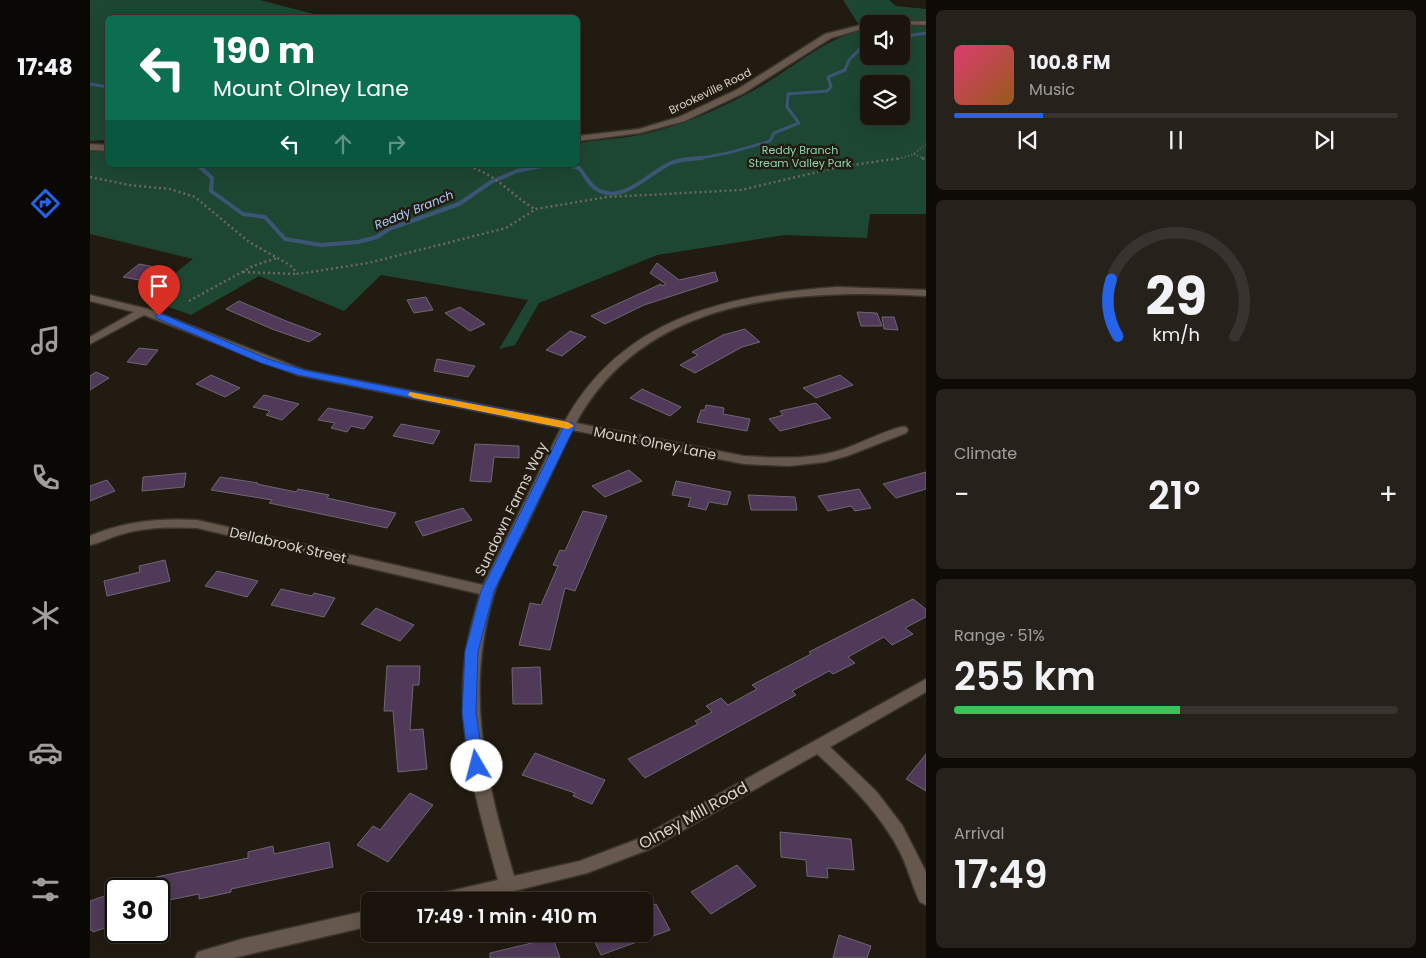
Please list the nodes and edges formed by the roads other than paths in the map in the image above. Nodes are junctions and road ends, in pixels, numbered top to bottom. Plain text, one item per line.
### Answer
1 (910, 23) edge
2 (926, 23) edge
3 (860, 27) edge
4 (580, 139) edge
5 (90, 147) edge
6 (105, 148) edge
7 (926, 293) edge
8 (90, 298) edge
9 (144, 311) junction
10 (90, 341) edge
11 (569, 426) junction
12 (902, 430) dead end
13 (90, 541) edge
14 (487, 591) junction
15 (926, 685) edge
16 (818, 745) junction
17 (508, 886) junction
18 (482, 892) edge
19 (926, 896) edge
20 (361, 920) edge
21 (204, 958) edge

1 - 2 street
3 - 4 street, Brookeville Road
5 - 6 street
7 - 11 street, Sundown Farms Way
8 - 9 street, Mount Olney Lane
9 - 10 street
9 - 11 street, Mount Olney Lane
11 - 12 street, Mount Olney Lane
11 - 14 street, Sundown Farms Way
13 - 14 street, Dellabrook Street
14 - 17 street, Sundown Farms Way
15 - 16 street, Olney Mill Road
16 - 17 street, Olney Mill Road
16 - 19 street
17 - 18 street, Olney Mill Road
20 - 21 street

